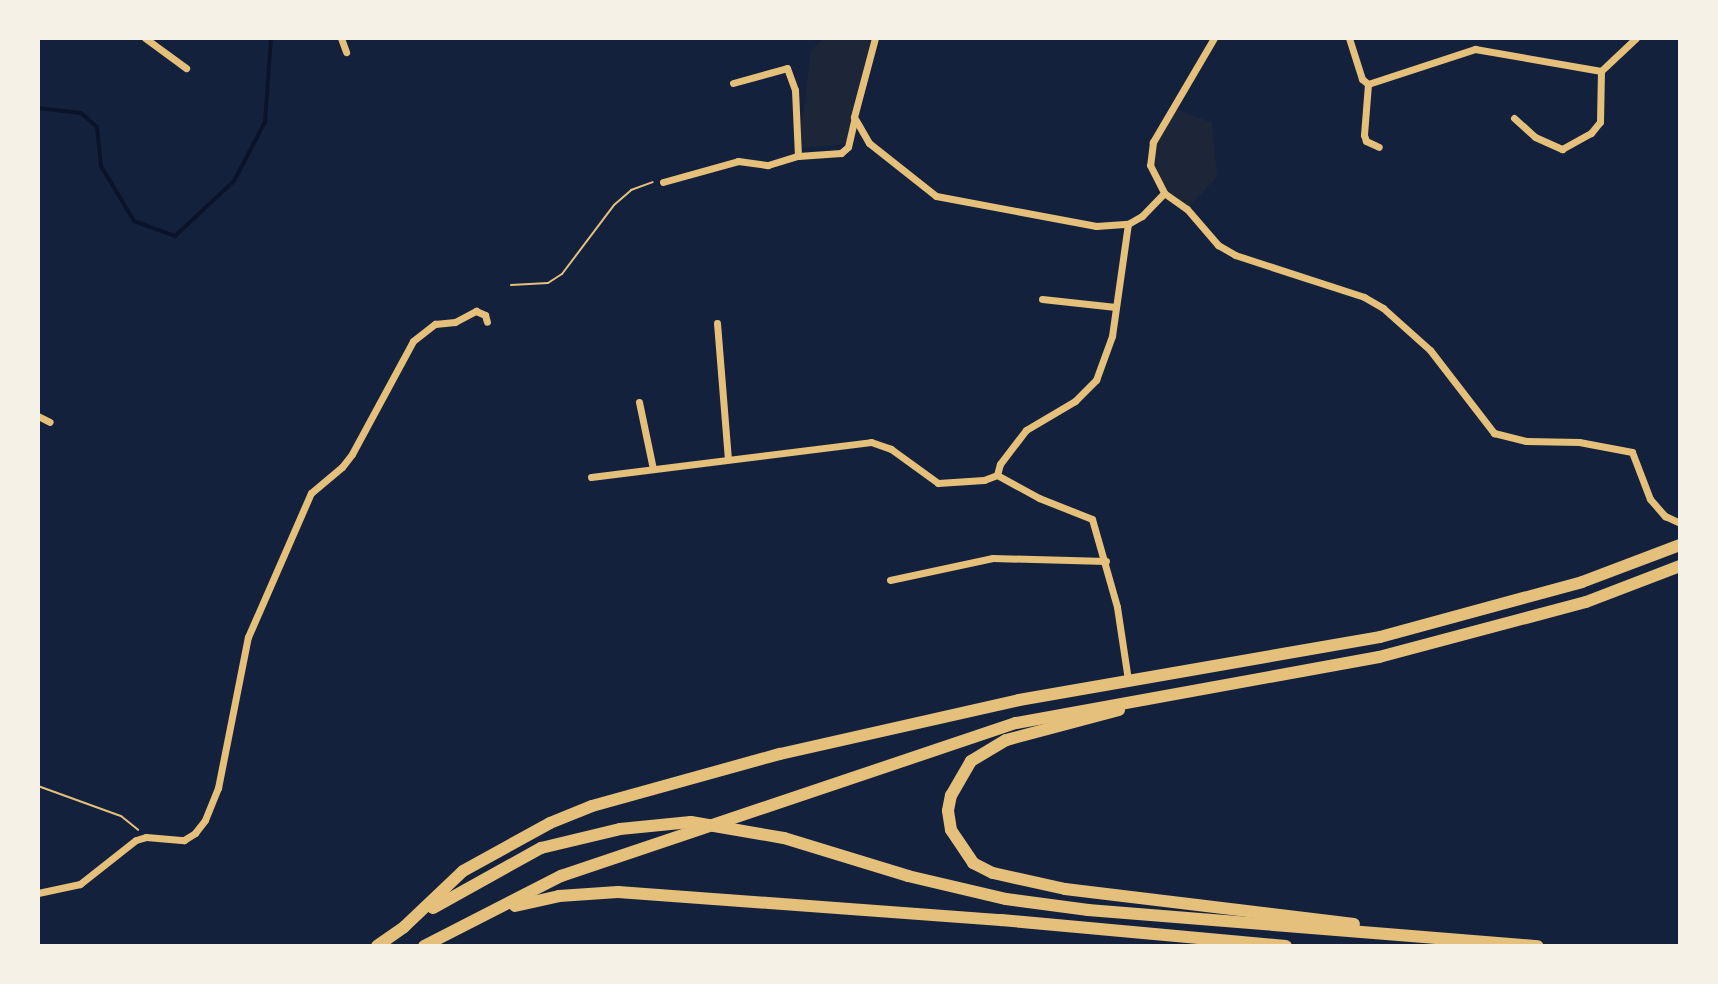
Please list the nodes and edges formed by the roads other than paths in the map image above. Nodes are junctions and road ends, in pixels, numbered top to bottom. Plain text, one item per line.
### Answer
1 (145, 38) edge
2 (341, 38) edge
3 (875, 38) edge
4 (1214, 38) edge
5 (1349, 38) edge
6 (1479, 38) edge
7 (1636, 38) edge
8 (1475, 49) junction
9 (346, 52) dead end
10 (186, 68) dead end
11 (1601, 71) junction
12 (733, 83) dead end
13 (1368, 84) junction
14 (854, 117) junction
15 (1514, 118) dead end
16 (1379, 147) dead end
17 (798, 156) junction
18 (663, 182) road end
19 (1164, 193) junction
20 (1128, 224) junction
21 (1042, 299) dead end
22 (1116, 307) junction
23 (487, 322) dead end
24 (717, 323) dead end
25 (639, 402) dead end
26 (38, 416) edge
27 (50, 422) dead end
28 (728, 459) junction
29 (653, 469) junction
30 (997, 475) junction
31 (591, 477) dead end
32 (1680, 523) edge
33 (1680, 545) edge
34 (1106, 561) junction
35 (1680, 566) edge
36 (890, 580) dead end
37 (1128, 680) junction
38 (1235, 682) junction
39 (38, 893) edge
40 (501, 909) junction
41 (404, 927) junction
42 (1443, 938) junction
43 (377, 946) edge
44 (424, 946) edge
45 (1286, 946) edge
46 (1538, 946) edge

1 - 10 street
2 - 9 street
3 - 14 street
4 - 19 street
5 - 13 street
6 - 8 street
7 - 11 street
8 - 11 street
8 - 13 street
11 - 15 street
12 - 17 street
13 - 16 street
14 - 17 street
14 - 20 street
17 - 18 street
19 - 20 street
19 - 32 street
20 - 22 street
21 - 22 street
22 - 30 street
23 - 39 street
24 - 28 street
25 - 29 street
26 - 27 street
28 - 29 street
28 - 30 street
29 - 31 street
30 - 34 street
33 - 37 highway
34 - 36 street
34 - 37 street
35 - 38 highway
37 - 41 highway
38 - 40 highway
38 - 42 highway
40 - 44 highway
40 - 45 highway
41 - 42 highway
41 - 43 highway
42 - 46 highway

